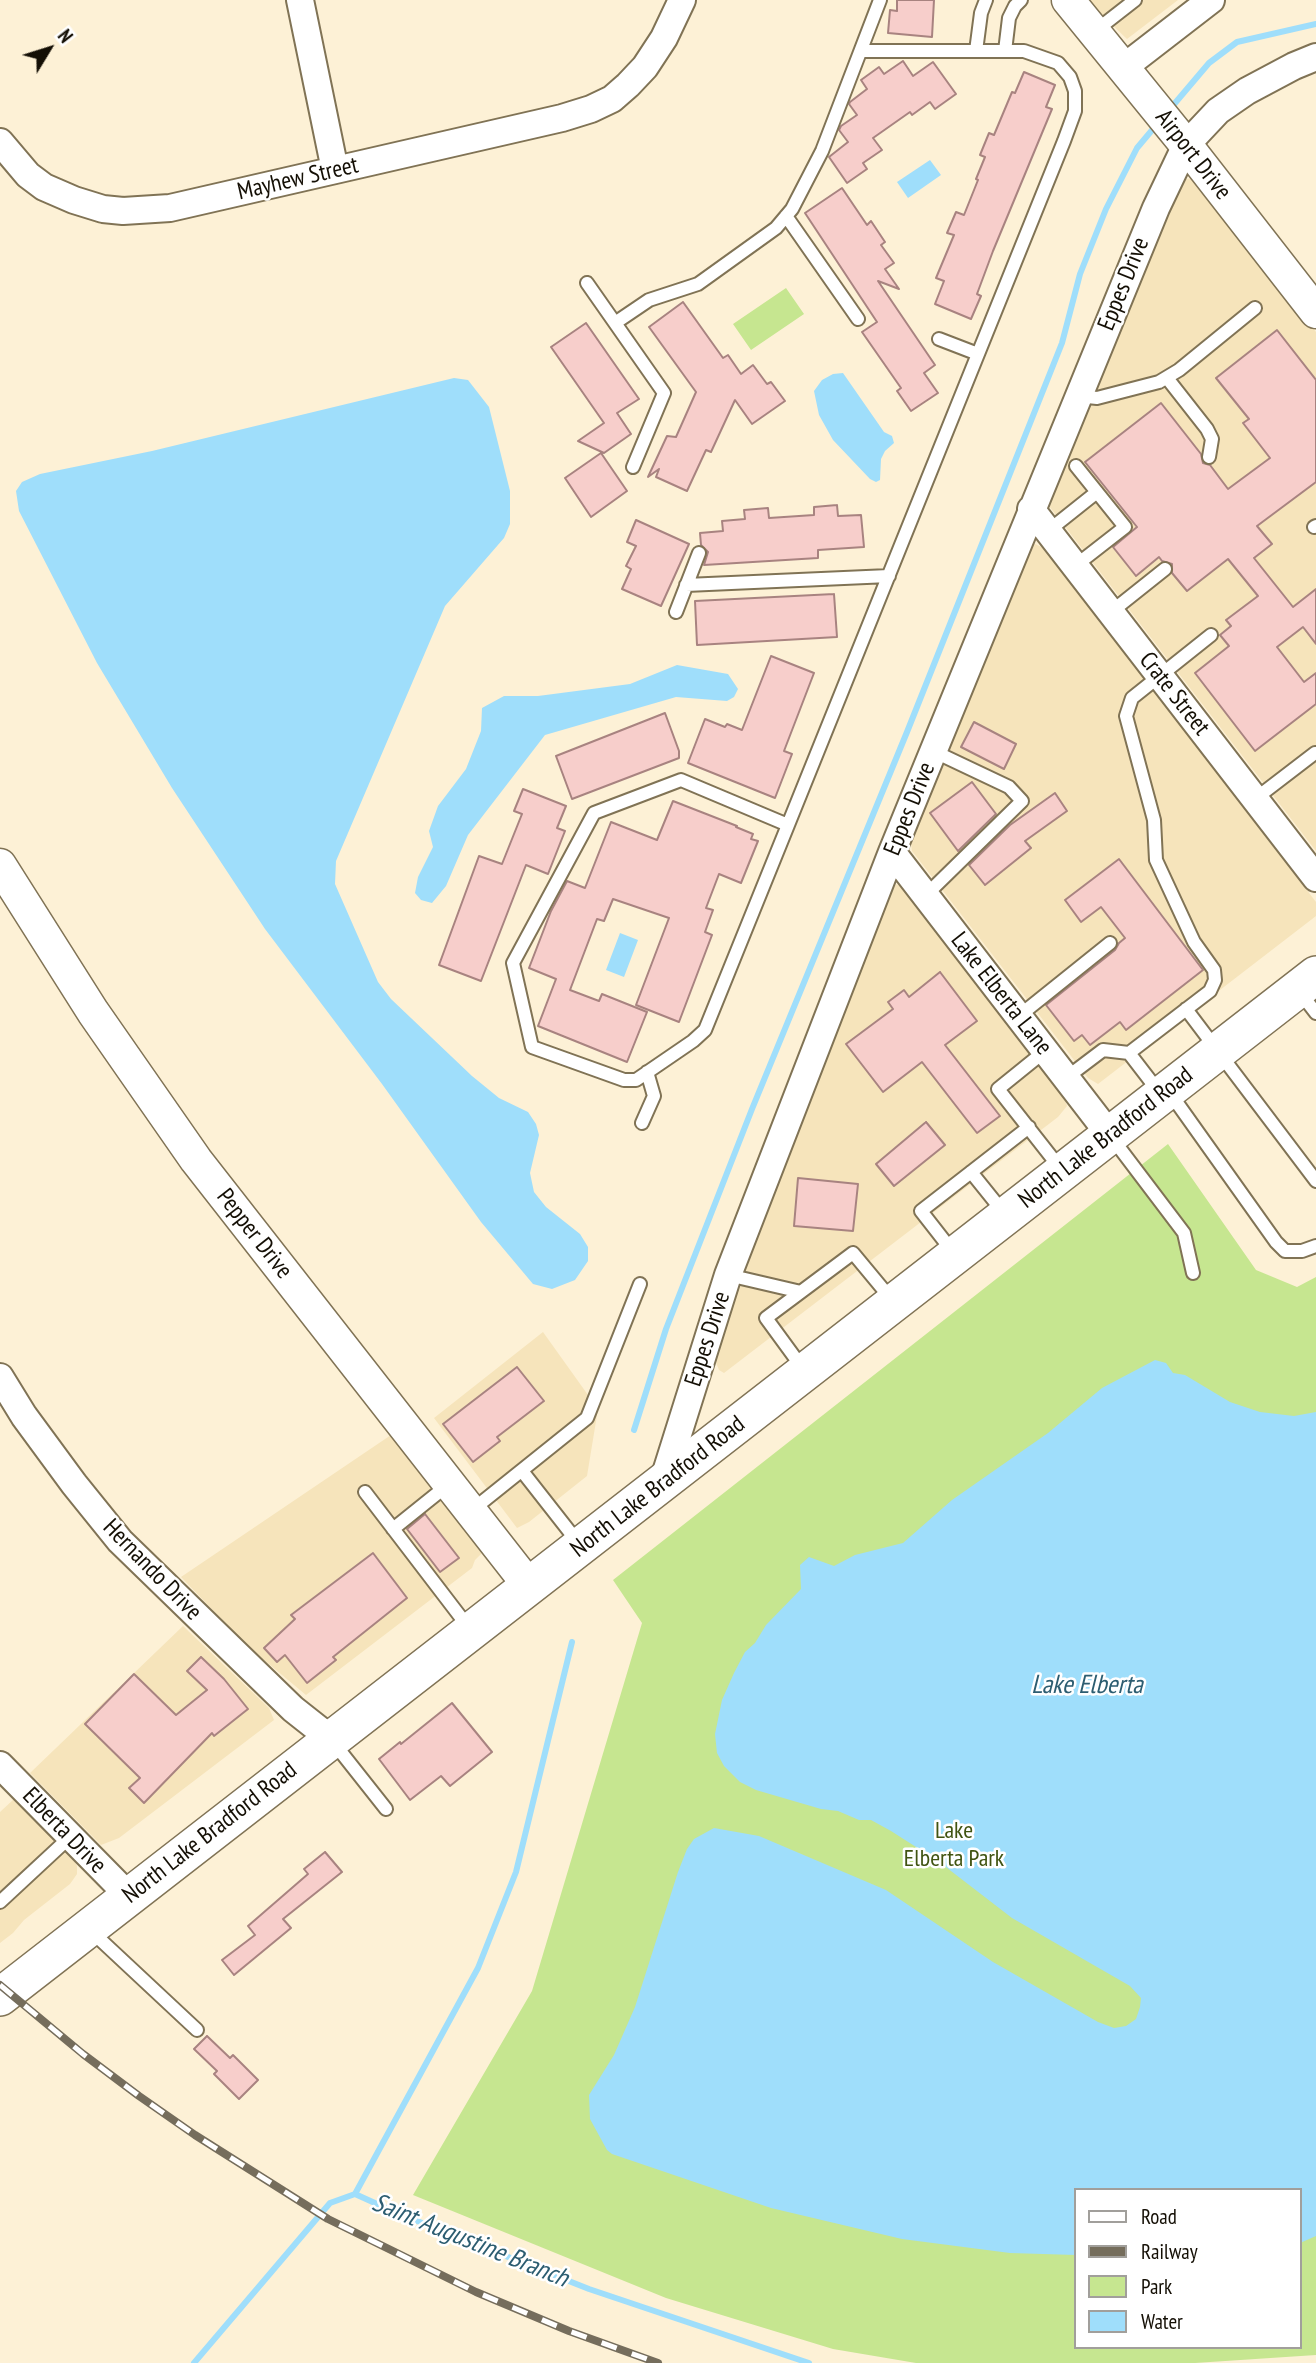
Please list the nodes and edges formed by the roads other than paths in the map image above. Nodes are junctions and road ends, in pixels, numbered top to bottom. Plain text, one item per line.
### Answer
1 (300, 0) edge
2 (682, 0) edge
3 (880, 0) edge
4 (986, 0) edge
5 (1021, 0) edge
6 (1068, 0) edge
7 (1135, 0) edge
8 (1211, 0) edge
9 (1094, 32) junction
10 (862, 51) junction
11 (976, 51) junction
12 (1005, 51) junction
13 (1316, 57) edge
14 (1124, 68) junction
15 (1180, 137) junction
16 (0, 142) edge
17 (335, 170) junction
18 (786, 216) junction
19 (587, 283) dead end
20 (1255, 308) dead end
21 (1316, 312) edge
22 (858, 319) dead end
23 (615, 323) junction
24 (939, 339) dead end
25 (978, 354) junction
26 (1167, 378) junction
27 (1078, 396) junction
28 (1209, 457) dead end
29 (1076, 466) dead end
30 (632, 467) dead end
31 (1097, 492) junction
32 (1031, 509) junction
33 (1048, 531) junction
34 (699, 553) dead end
35 (1075, 566) junction
36 (1164, 569) dead end
37 (889, 576) junction
38 (686, 585) junction
39 (676, 612) dead end
40 (1111, 612) junction
41 (1211, 635) dead end
42 (1160, 676) junction
43 (933, 751) junction
44 (1315, 753) edge
45 (1255, 799) junction
46 (788, 825) junction
47 (892, 852) junction
48 (0, 865) edge
49 (1316, 878) edge
50 (925, 896) junction
51 (1110, 943) dead end
52 (1310, 993) edge
53 (1186, 1009) junction
54 (1018, 1016) junction
55 (1045, 1051) junction
56 (1218, 1051) junction
57 (1129, 1053) junction
58 (647, 1072) junction
59 (1066, 1078) junction
60 (1165, 1092) junction
61 (642, 1124) dead end
62 (1029, 1128) junction
63 (1110, 1135) junction
64 (1063, 1171) junction
65 (971, 1172) junction
66 (1316, 1181) edge
67 (1006, 1216) junction
68 (1316, 1246) edge
69 (955, 1255) junction
70 (1194, 1273) dead end
71 (728, 1275) junction
72 (640, 1284) dead end
73 (801, 1292) junction
74 (894, 1303) junction
75 (806, 1372) junction
76 (0, 1377) edge
77 (522, 1471) junction
78 (450, 1484) junction
79 (662, 1485) junction
80 (365, 1492) dead end
81 (471, 1511) junction
82 (393, 1529) junction
83 (581, 1547) junction
84 (530, 1587) junction
85 (472, 1631) junction
86 (331, 1739) junction
87 (0, 1765) edge
88 (386, 1809) dead end
89 (70, 1837) junction
90 (129, 1896) junction
91 (0, 1902) edge
92 (88, 1928) junction
93 (0, 1997) edge
94 (197, 2031) dead end

1 - 17 street
2 - 17 street, Mayhew Street
3 - 10 lane
4 - 11 lane
5 - 12 lane
6 - 9 street, Airport Drive
7 - 9 lane
8 - 14 street
9 - 14 street, Airport Drive
10 - 11 lane
10 - 18 lane
11 - 12 lane
12 - 25 lane
13 - 15 street, Eppes Drive
14 - 15 street, Airport Drive
15 - 21 street, Airport Drive
15 - 27 street, Eppes Drive
16 - 17 street, Mayhew Street
18 - 22 lane
18 - 23 lane
19 - 23 lane
20 - 26 lane
23 - 30 lane
24 - 25 lane
25 - 37 lane
26 - 27 lane
26 - 28 lane
27 - 32 street, Eppes Drive
29 - 31 lane
31 - 33 lane
31 - 35 lane
32 - 33 street, Crate Street
32 - 43 street, Eppes Drive
33 - 35 street, Crate Street
34 - 38 lane
35 - 40 street, Crate Street
36 - 40 lane
37 - 38 lane
37 - 46 lane
38 - 39 lane
40 - 42 street, Crate Street
41 - 42 lane
42 - 45 street, Crate Street
42 - 53 lane
43 - 47 street, Eppes Drive
43 - 50 lane
44 - 45 lane
45 - 49 street, Crate Street
46 - 58 lane
46 - 58 lane
47 - 50 street, Lake Elberta Lane
47 - 71 street, Eppes Drive
48 - 78 street, Pepper Drive
50 - 54 street, Lake Elberta Lane
51 - 54 lane
52 - 56 main road, North Lake Bradford Road
53 - 56 lane
53 - 57 lane
54 - 55 street, Lake Elberta Lane
55 - 59 street, Lake Elberta Lane
55 - 62 lane
56 - 60 main road, North Lake Bradford Road
56 - 66 lane
57 - 59 lane
57 - 60 lane
58 - 61 lane
59 - 63 street, Lake Elberta Lane
60 - 63 main road, North Lake Bradford Road
60 - 68 lane
62 - 64 lane
62 - 65 lane
63 - 64 main road, North Lake Bradford Road
63 - 70 lane
64 - 67 main road, North Lake Bradford Road
65 - 67 lane
65 - 69 lane
67 - 69 main road, North Lake Bradford Road
69 - 74 main road, North Lake Bradford Road
71 - 73 lane
71 - 79 street, Eppes Drive
72 - 77 lane
73 - 74 lane
73 - 75 lane
74 - 75 main road, North Lake Bradford Road
75 - 79 main road, North Lake Bradford Road
76 - 86 street, Hernando Drive
77 - 81 lane
77 - 83 lane
78 - 81 street, Pepper Drive
78 - 82 lane
79 - 83 main road, North Lake Bradford Road
80 - 82 lane
81 - 84 street, Pepper Drive
82 - 85 lane
83 - 84 main road, North Lake Bradford Road
84 - 85 main road, North Lake Bradford Road
85 - 86 main road, North Lake Bradford Road
86 - 88 lane
86 - 90 main road, North Lake Bradford Road
87 - 89 street, Elberta Drive
89 - 90 street, Elberta Drive
89 - 91 lane
90 - 92 main road, North Lake Bradford Road
92 - 93 main road, North Lake Bradford Road
92 - 94 lane

